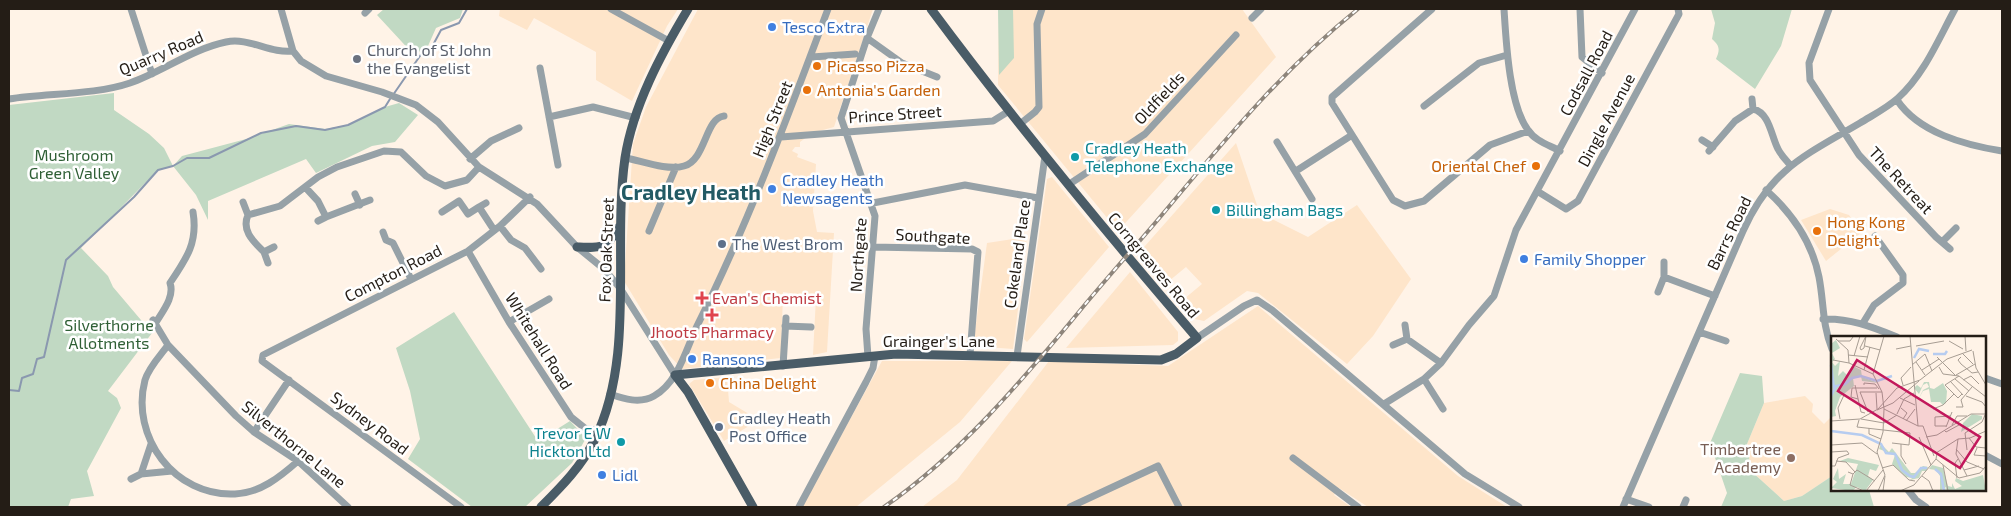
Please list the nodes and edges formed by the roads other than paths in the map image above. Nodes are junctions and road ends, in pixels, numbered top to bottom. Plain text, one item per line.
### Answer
1 (131, 9) edge
2 (281, 9) edge
3 (611, 9) edge
4 (688, 9) edge
5 (828, 9) edge
6 (879, 9) edge
7 (931, 9) edge
8 (1042, 9) edge
9 (1262, 9) edge
10 (1432, 9) edge
11 (1504, 9) edge
12 (1580, 9) edge
13 (1635, 9) edge
14 (1678, 9) edge
15 (1829, 9) edge
16 (1955, 9) edge
17 (1252, 18) dead end
18 (1236, 35) dead end
19 (867, 38) junction
20 (669, 41) junction
21 (293, 51) junction
22 (855, 54) dead end
23 (1507, 55) junction
24 (812, 57) junction
25 (540, 68) dead end
26 (1602, 73) junction
27 (152, 74) junction
28 (937, 77) dead end
29 (9, 99) edge
30 (1752, 99) dead end
31 (1897, 100) junction
32 (1424, 106) dead end
33 (1753, 110) junction
34 (1009, 111) junction
35 (724, 116) dead end
36 (549, 117) junction
37 (636, 118) junction
38 (1020, 124) junction
39 (519, 128) dead end
40 (846, 131) junction
41 (1528, 131) junction
42 (1843, 133) junction
43 (1352, 135) junction
44 (781, 137) junction
45 (1702, 140) dead end
46 (1277, 142) dead end
47 (1560, 151) junction
48 (2002, 151) edge
49 (1045, 156) junction
50 (626, 158) junction
51 (470, 159) junction
52 (558, 165) dead end
53 (1790, 165) junction
54 (479, 167) junction
55 (676, 167) junction
56 (1296, 171) junction
57 (1068, 185) junction
58 (305, 187) junction
59 (1766, 190) junction
60 (1537, 191) junction
61 (355, 194) dead end
62 (530, 198) junction
63 (1038, 198) junction
64 (1312, 199) dead end
65 (370, 200) dead end
66 (243, 202) dead end
67 (873, 204) junction
68 (360, 205) junction
69 (193, 212) dead end
70 (442, 212) dead end
71 (248, 215) junction
72 (326, 218) junction
73 (318, 221) dead end
74 (620, 226) junction
75 (497, 228) junction
76 (1956, 228) dead end
77 (649, 231) dead end
78 (383, 232) dead end
79 (1879, 238) dead end
80 (1942, 242) junction
81 (274, 247) dead end
82 (873, 247) junction
83 (577, 248) junction
84 (1950, 249) dead end
85 (468, 251) junction
86 (264, 252) junction
87 (1664, 262) dead end
88 (268, 263) dead end
89 (541, 269) dead end
90 (1664, 277) junction
91 (411, 279) junction
92 (620, 288) junction
93 (1658, 292) dead end
94 (1715, 296) junction
95 (549, 299) dead end
96 (786, 318) dead end
97 (1823, 319) junction
98 (509, 322) junction
99 (1863, 323) junction
100 (1405, 325) dead end
101 (785, 326) junction
102 (811, 327) dead end
103 (1699, 332) junction
104 (1895, 336) edge
105 (1197, 338) junction
106 (1407, 339) junction
107 (1726, 340) dead end
108 (168, 345) junction
109 (1393, 345) dead end
110 (1831, 346) edge
111 (970, 355) junction
112 (871, 356) junction
113 (1017, 356) junction
114 (262, 361) joint
115 (1441, 363) junction
116 (783, 366) junction
117 (675, 375) junction
118 (1986, 378) edge
119 (1424, 379) junction
120 (289, 380) junction
121 (2002, 384) edge
122 (610, 394) junction
123 (1384, 404) junction
124 (1443, 409) dead end
125 (599, 430) junction
126 (254, 432) junction
127 (151, 444) junction
128 (1986, 456) edge
129 (1293, 458) dead end
130 (298, 461) junction
131 (2002, 464) edge
132 (172, 471) junction
133 (141, 474) junction
134 (132, 479) dead end
135 (1909, 491) edge
136 (1626, 499) junction
137 (1686, 500) dead end
138 (348, 507) edge
139 (461, 507) edge
140 (541, 507) edge
141 (752, 507) edge
142 (799, 507) edge
143 (1070, 507) edge
144 (1179, 507) edge
145 (1356, 507) edge
146 (1519, 507) edge
147 (1623, 507) edge
148 (1649, 507) edge
149 (1683, 507) edge
150 (1926, 507) edge

1 - 27 street
2 - 21 street
3 - 20 street
4 - 20 main road, Fox Oak Street
5 - 24 street, High Street
6 - 19 street, Northgate
7 - 34 main road, Corngreaves Road
8 - 38 street
9 - 17 street
10 - 43 street
11 - 23 street
12 - 26 street
13 - 26 street, Codsall Road
14 - 60 street, Dingle Avenue
15 - 42 street, The Retreat
16 - 31 street, Barrs Road
18 - 57 street, Oldfields
19 - 28 street
19 - 40 street, Northgate
20 - 37 main road, Fox Oak Street
21 - 27 street, Quarry Road
21 - 51 street
22 - 24 street
23 - 32 street
23 - 41 street
24 - 44 street, High Street
25 - 36 street
26 - 47 street, Codsall Road
27 - 29 street, Quarry Road
30 - 33 street
31 - 42 street, Barrs Road
31 - 48 street
33 - 45 street
33 - 53 street
34 - 38 main road, Corngreaves Road
34 - 40 street, Prince Street
35 - 55 street
36 - 37 street
36 - 52 street
37 - 50 main road, Fox Oak Street
38 - 49 main road, Corngreaves Road
39 - 51 street
40 - 44 street, Prince Street
40 - 67 street, Northgate
41 - 43 street
41 - 47 street
42 - 53 street, Barrs Road
42 - 80 street, The Retreat
43 - 56 street
44 - 117 street, High Street
46 - 56 street
47 - 60 street, Codsall Road
49 - 57 main road, Corngreaves Road
49 - 63 street, Cokeland Place
50 - 55 street
50 - 74 main road, Fox Oak Street
51 - 54 street
53 - 59 street, Barrs Road
54 - 58 street
54 - 62 street
55 - 77 street
56 - 64 street
57 - 105 main road, Corngreaves Road
58 - 71 street
58 - 72 street
59 - 94 street, Barrs Road
59 - 97 street
60 - 115 street, Codsall Road
61 - 68 street
62 - 75 street, Compton Road
62 - 83 street
63 - 67 street
63 - 113 street, Cokeland Place
65 - 68 street
66 - 71 street
67 - 82 street, Northgate
68 - 72 street
69 - 108 street, Silverthorne Lane
70 - 75 street
71 - 86 street
72 - 73 street
74 - 83 main road
74 - 92 main road, Fox Oak Street
75 - 85 street, Compton Road
75 - 89 street
76 - 80 street
78 - 91 street
79 - 99 street
80 - 84 street, The Retreat
81 - 86 street
82 - 111 street, Southgate
82 - 112 street, Northgate
83 - 92 street
85 - 91 street, Compton Road
85 - 98 street, Whitehall Road
86 - 88 street
87 - 90 street
90 - 93 street
90 - 94 street
91 - 114 street, Compton Road
92 - 117 street
92 - 122 main road, Fox Oak Street
94 - 103 street, Barrs Road
95 - 98 street
96 - 101 street
97 - 99 street
97 - 110 street
98 - 125 street, Whitehall Road
99 - 104 street
100 - 106 street
101 - 102 street
101 - 116 street
103 - 107 street
103 - 136 street, Barrs Road
105 - 113 main road, Grainger's Lane
105 - 123 street, Corngreaves Road
106 - 109 street
106 - 115 street
108 - 126 street, Silverthorne Lane
108 - 127 street
111 - 112 main road, Grainger's Lane
111 - 113 main road, Grainger's Lane
112 - 116 main road, Grainger's Lane
112 - 142 street
114 - 120 street, Sydney Road
115 - 119 street, Codsall Road
116 - 117 main road, Grainger's Lane
117 - 122 street, High Street
117 - 141 main road
118 - 121 street
119 - 123 street, Codsall Road
119 - 124 street
120 - 126 street
120 - 139 street, Sydney Road
122 - 125 main road, Fox Oak Street
123 - 146 street, Corngreaves Road
125 - 140 main road, Fox Oak Street
126 - 130 street, Silverthorne Lane
127 - 132 street
127 - 133 street
128 - 131 street
129 - 145 street
130 - 132 street
130 - 138 street, Silverthorne Lane
132 - 133 street
133 - 134 street
135 - 150 street
136 - 147 street, Barrs Road
136 - 148 street
137 - 149 street
143 - 144 street

